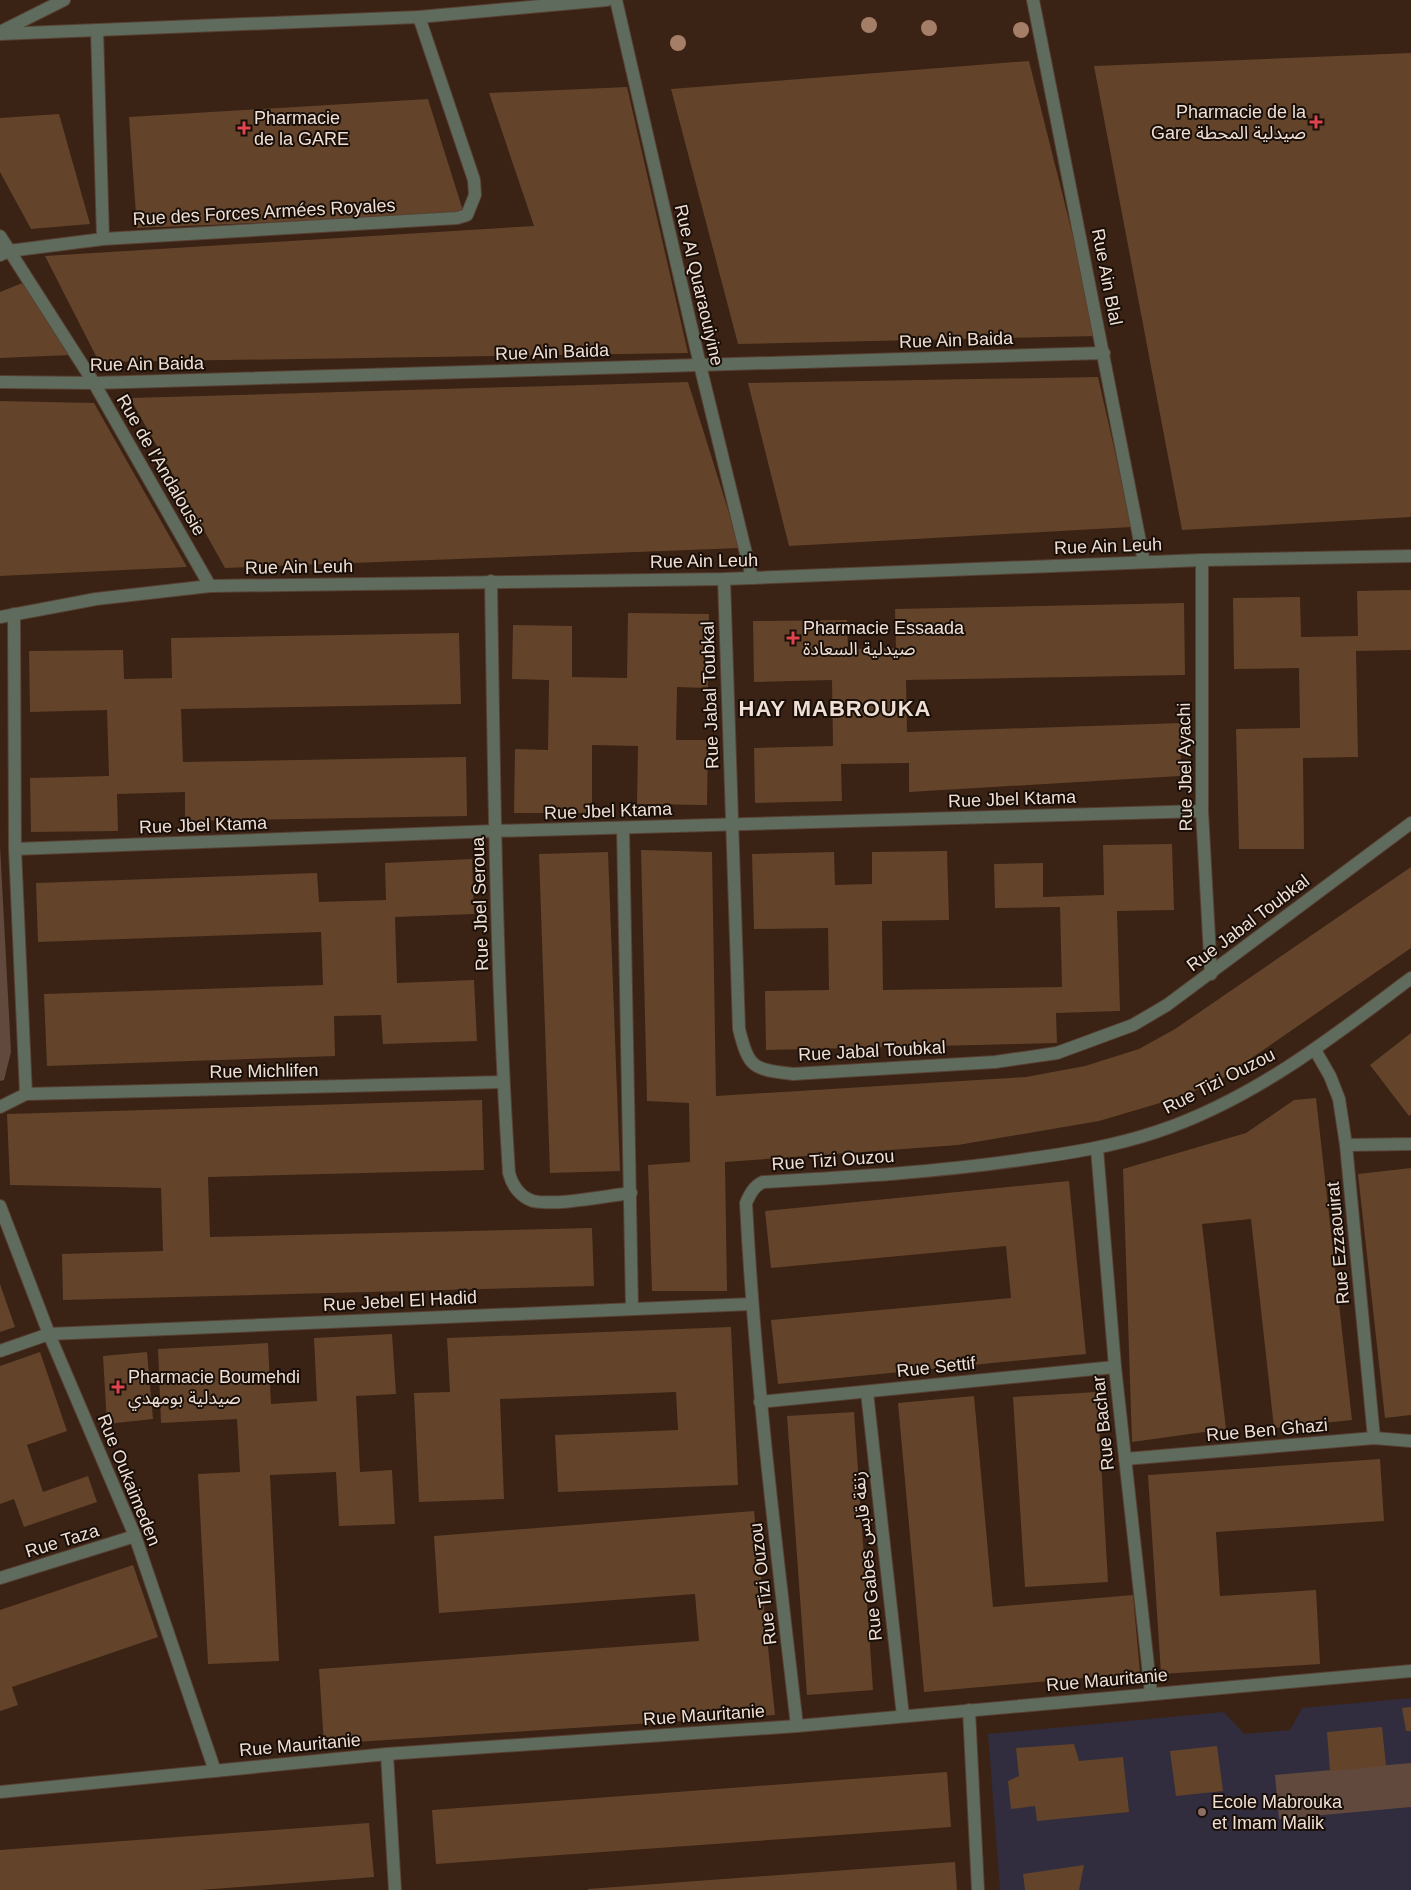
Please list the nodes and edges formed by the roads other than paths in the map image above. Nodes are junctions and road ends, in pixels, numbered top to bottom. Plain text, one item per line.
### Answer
1 (64, 0) edge
2 (607, 0) edge
3 (616, 0) edge
4 (1033, 0) edge
5 (419, 17) junction
6 (97, 30) junction
7 (0, 33) edge
8 (0, 236) edge
9 (104, 239) junction
10 (4, 253) edge
11 (1104, 353) junction
12 (700, 365) junction
13 (0, 382) edge
14 (94, 384) junction
15 (1411, 556) edge
16 (1202, 560) junction
17 (1144, 562) junction
18 (752, 578) junction
19 (724, 580) junction
20 (491, 581) junction
21 (210, 586) junction
22 (14, 614) junction
23 (0, 617) edge
24 (1202, 811) junction
25 (1411, 823) edge
26 (731, 824) junction
27 (623, 828) junction
28 (495, 831) junction
29 (15, 849) junction
30 (1211, 974) junction
31 (1411, 978) edge
32 (1315, 1050) junction
33 (503, 1082) junction
34 (26, 1094) junction
35 (0, 1107) edge
36 (1411, 1144) edge
37 (1346, 1145) junction
38 (1097, 1149) junction
39 (631, 1193) junction
40 (0, 1206) edge
41 (751, 1304) junction
42 (632, 1309) junction
43 (49, 1334) junction
44 (0, 1351) edge
45 (1115, 1367) junction
46 (866, 1392) junction
47 (760, 1402) junction
48 (1374, 1438) junction
49 (1411, 1441) edge
50 (1125, 1459) junction
51 (135, 1536) junction
52 (0, 1578) edge
53 (1411, 1671) edge
54 (1151, 1693) junction
55 (969, 1710) junction
56 (903, 1716) junction
57 (797, 1726) junction
58 (387, 1754) junction
59 (215, 1770) junction
60 (0, 1792) edge
61 (395, 1890) edge
62 (978, 1890) edge

1 - 7 street
2 - 5 street
3 - 12 street, Rue Al Quaraouiyine
4 - 11 street, Rue Ain Blal
5 - 6 street
5 - 9 street, Rue des Forces Armées Royales
6 - 7 street
6 - 9 street
8 - 10 street, Rue de l'Andalousie
9 - 10 street, Rue des Forces Armées Royales
10 - 14 street, Rue de l'Andalousie
11 - 12 street, Rue Ain Baida
11 - 17 street, Rue Ain Blal
12 - 14 street, Rue Ain Baida
12 - 18 street, Rue Al Quaraouiyine
13 - 14 street, Rue Ain Baida
14 - 21 street, Rue de l'Andalousie
15 - 16 street, Rue Ain Leuh
16 - 17 street, Rue Ain Leuh
16 - 24 street, Rue Jbel Ayachi
17 - 18 street, Rue Ain Leuh
18 - 19 street, Rue Ain Leuh
19 - 20 street, Rue Ain Leuh
19 - 26 street, Rue Jabal Toubkal
20 - 21 street, Rue Ain Leuh
20 - 28 street, Rue Jbel Seroua
21 - 22 street, Rue Ain Leuh
22 - 23 street, Rue Ain Leuh
22 - 29 street
24 - 26 street, Rue Jbel Ktama
24 - 30 street, Rue Jbel Ayachi
25 - 30 street, Rue Jabal Toubkal
26 - 27 street, Rue Jbel Ktama
26 - 30 street, Rue Jabal Toubkal
27 - 28 street, Rue Jbel Ktama
27 - 39 street
28 - 29 street, Rue Jbel Ktama
28 - 33 street, Rue Jbel Seroua
29 - 34 street
31 - 32 street, Rue Tizi Ouzou
32 - 37 street, Rue Ezzaouirat
32 - 38 street, Rue Tizi Ouzou
33 - 34 street, Rue Michlifen
33 - 39 street, Rue Jbel Seroua
34 - 35 street
36 - 37 street
37 - 48 street, Rue Ezzaouirat
38 - 41 street, Rue Tizi Ouzou
38 - 45 street, Rue Bachar
39 - 42 street
40 - 43 street, Rue Oukaimeden
41 - 42 street, Rue Jebel El Hadid
41 - 47 street, Rue Tizi Ouzou
42 - 43 street, Rue Jebel El Hadid
43 - 44 street, Rue Jebel El Hadid
43 - 51 street, Rue Oukaimeden
45 - 46 street, Rue Settif
45 - 50 street, Rue Bachar
46 - 47 street, Rue Settif
46 - 56 street, Rue Gabes زنقة قابس
47 - 57 street, Rue Tizi Ouzou
48 - 49 street, Rue Ben Ghazi
48 - 50 street, Rue Ben Ghazi
50 - 54 street, Rue Bachar
51 - 52 street, Rue Taza
51 - 59 street, Rue Oukaimeden
53 - 54 street, Rue Mauritanie
54 - 55 street, Rue Mauritanie
55 - 56 street, Rue Mauritanie
55 - 62 street
56 - 57 street, Rue Mauritanie
57 - 58 street, Rue Mauritanie
58 - 59 street, Rue Mauritanie
58 - 61 street
59 - 60 street, Rue Mauritanie

